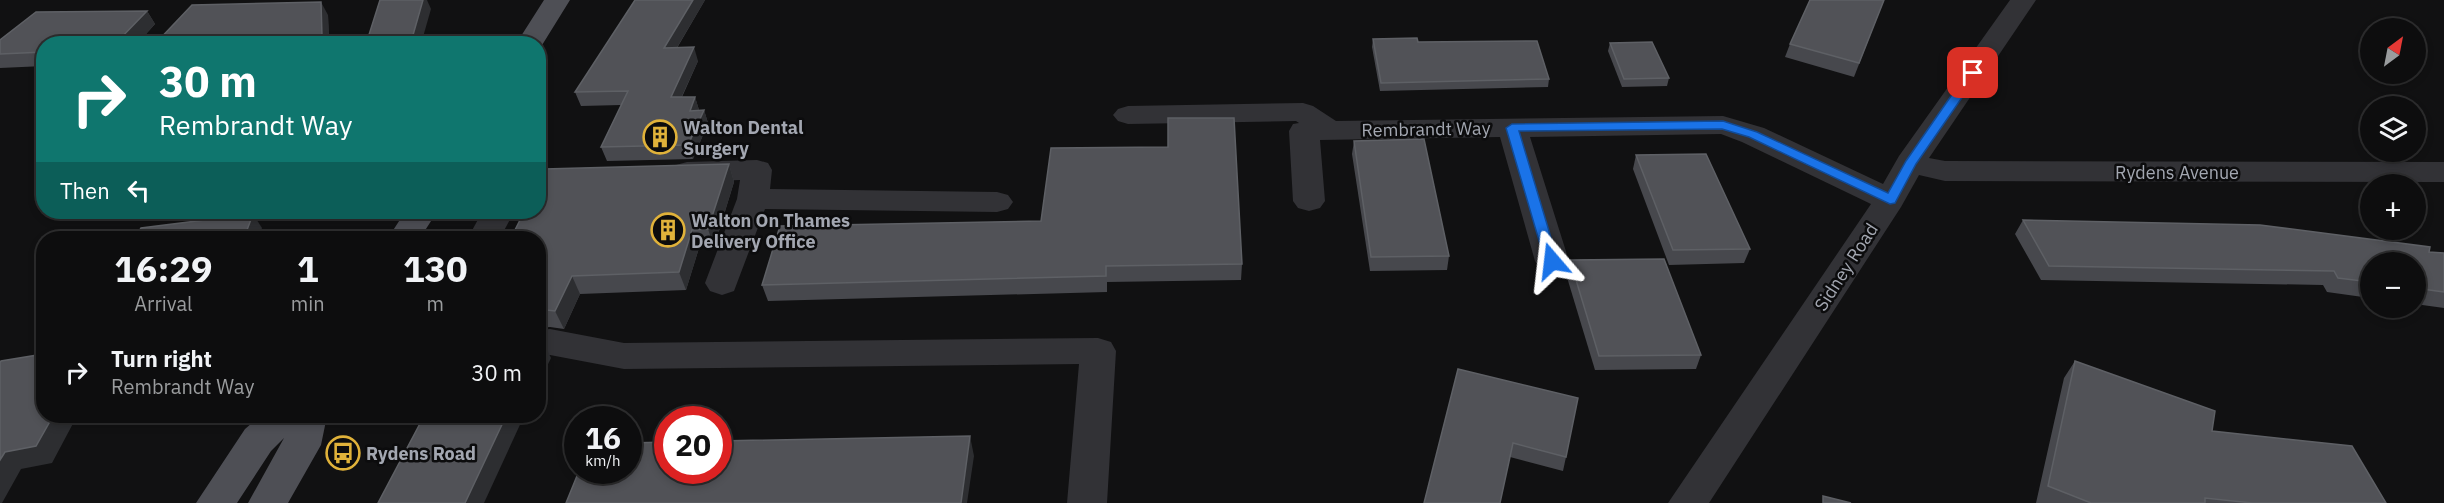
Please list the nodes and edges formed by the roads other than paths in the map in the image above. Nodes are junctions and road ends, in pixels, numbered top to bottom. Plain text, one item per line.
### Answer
1 (557, 0) edge
2 (2023, 0) edge
3 (534, 36) edge
4 (1128, 115) dead end
5 (1512, 128) junction
6 (1328, 130) junction
7 (1910, 163) junction
8 (653, 172) edge
9 (2444, 172) edge
10 (753, 199) junction
11 (1890, 200) junction
12 (997, 201) dead end
13 (1309, 201) dead end
14 (1552, 261) dead end
15 (722, 283) dead end
16 (546, 342) edge
17 (276, 423) edge
18 (307, 423) edge
19 (216, 503) edge
20 (268, 503) edge
21 (1087, 503) edge
22 (1688, 503) edge

1 - 3 main road
2 - 7 street, Sidney Road
4 - 6 street
5 - 6 street, Rembrandt Way
5 - 11 street, Rembrandt Way
5 - 14 street
6 - 13 street, Rembrandt Way
7 - 9 street, Rydens Avenue
7 - 11 street, Sidney Road
8 - 10 street
10 - 12 street
10 - 15 street
11 - 22 street, Sidney Road
16 - 21 street
17 - 19 main road
18 - 20 main road

